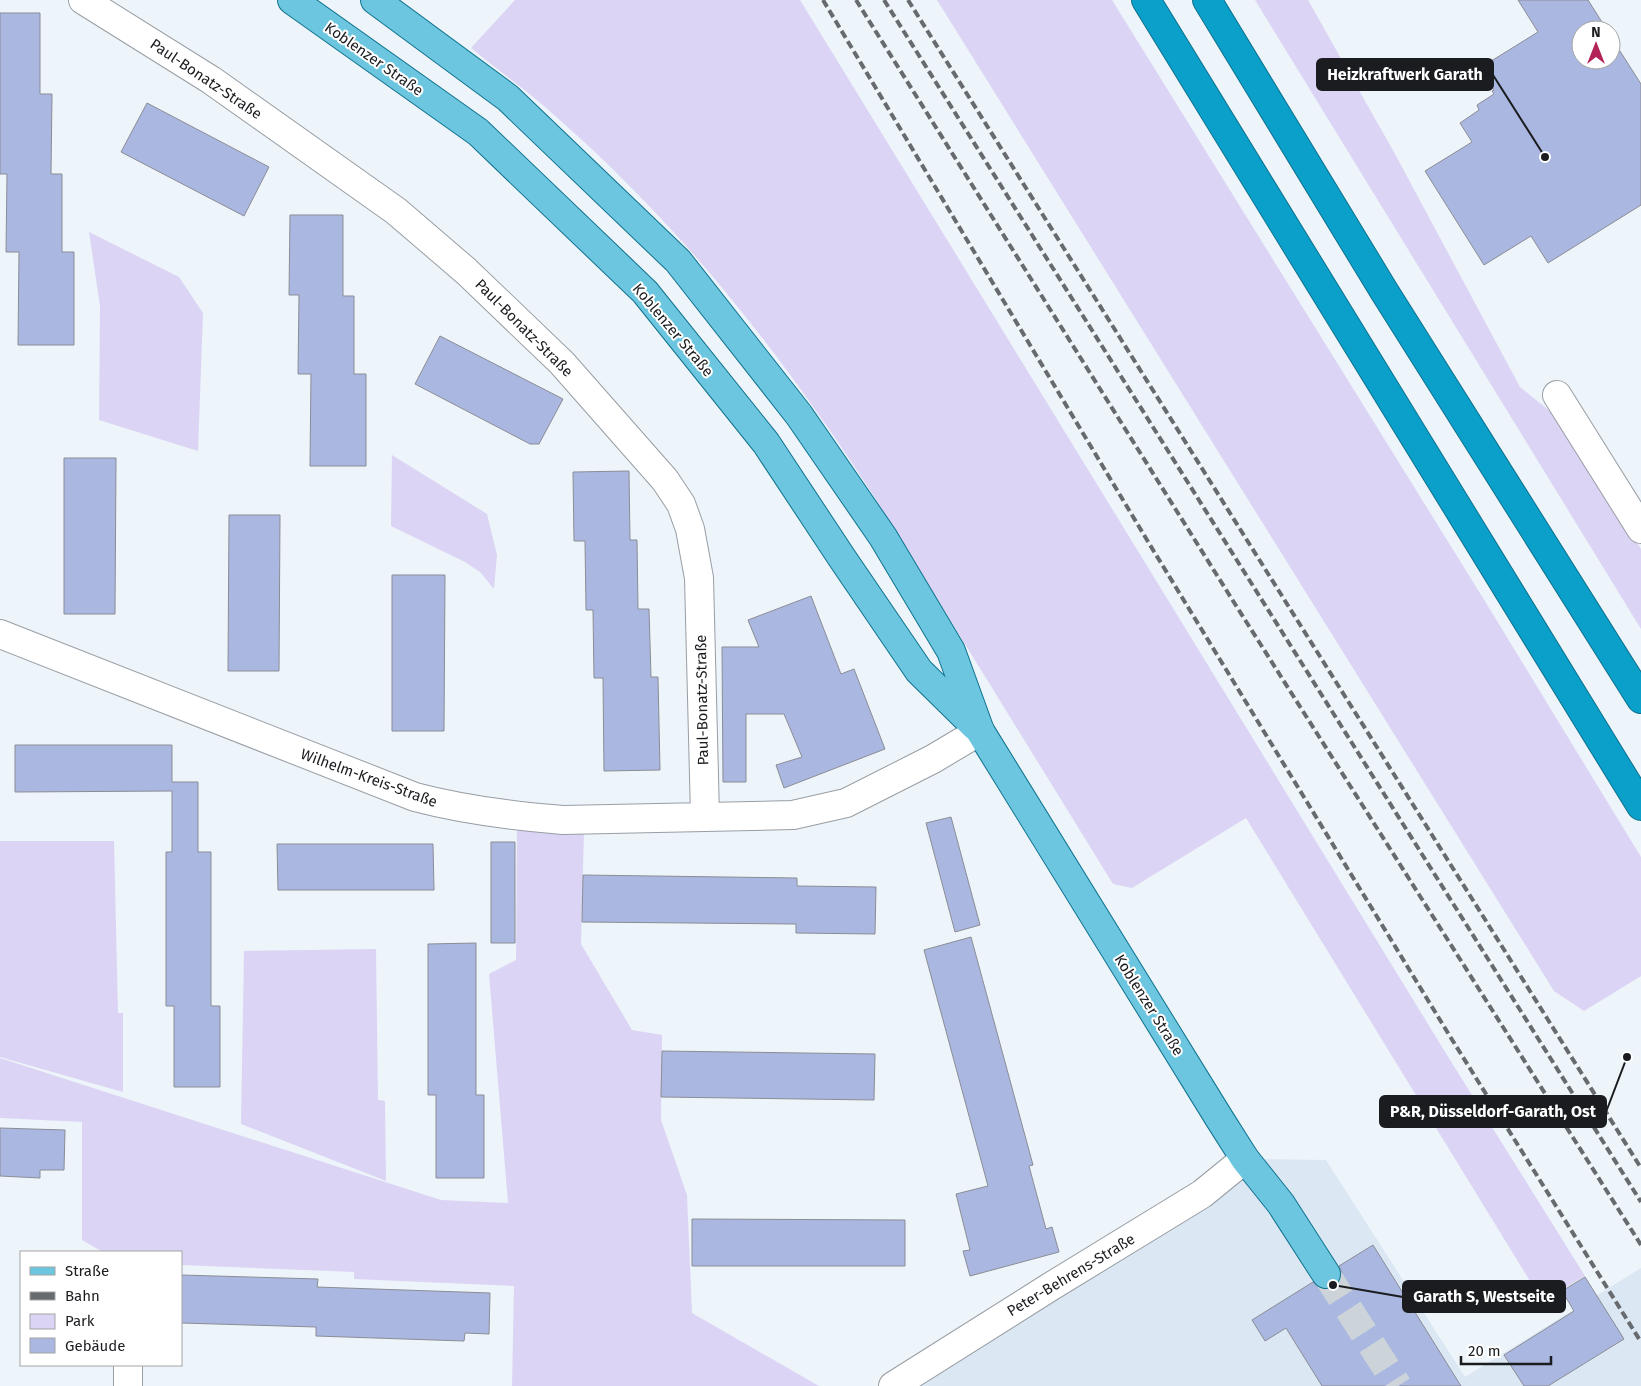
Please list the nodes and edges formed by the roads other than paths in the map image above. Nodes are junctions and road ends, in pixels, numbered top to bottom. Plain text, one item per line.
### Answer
1 (83, 0) edge
2 (292, 0) edge
3 (375, 0) edge
4 (1146, 0) edge
5 (1207, 0) edge
6 (1557, 395) dead end
7 (1641, 529) edge
8 (0, 634) edge
9 (1641, 699) edge
10 (980, 730) junction
11 (1641, 806) edge
12 (705, 816) junction
13 (1245, 1159) junction
14 (1326, 1274) tunnel mouth
15 (128, 1366) edge
16 (128, 1386) edge
17 (893, 1386) edge

1 - 12 street, Paul-Bonatz-Straße
2 - 10 main road, Koblenzer Straße
3 - 10 main road, Koblenzer Straße
4 - 11 highway
5 - 9 highway
6 - 7 street
8 - 12 street, Wilhelm-Kreis-Straße
10 - 12 street, Wilhelm-Kreis-Straße
10 - 13 main road, Koblenzer Straße
13 - 14 main road, Koblenzer Straße
13 - 17 street, Peter-Behrens-Straße
15 - 16 street

